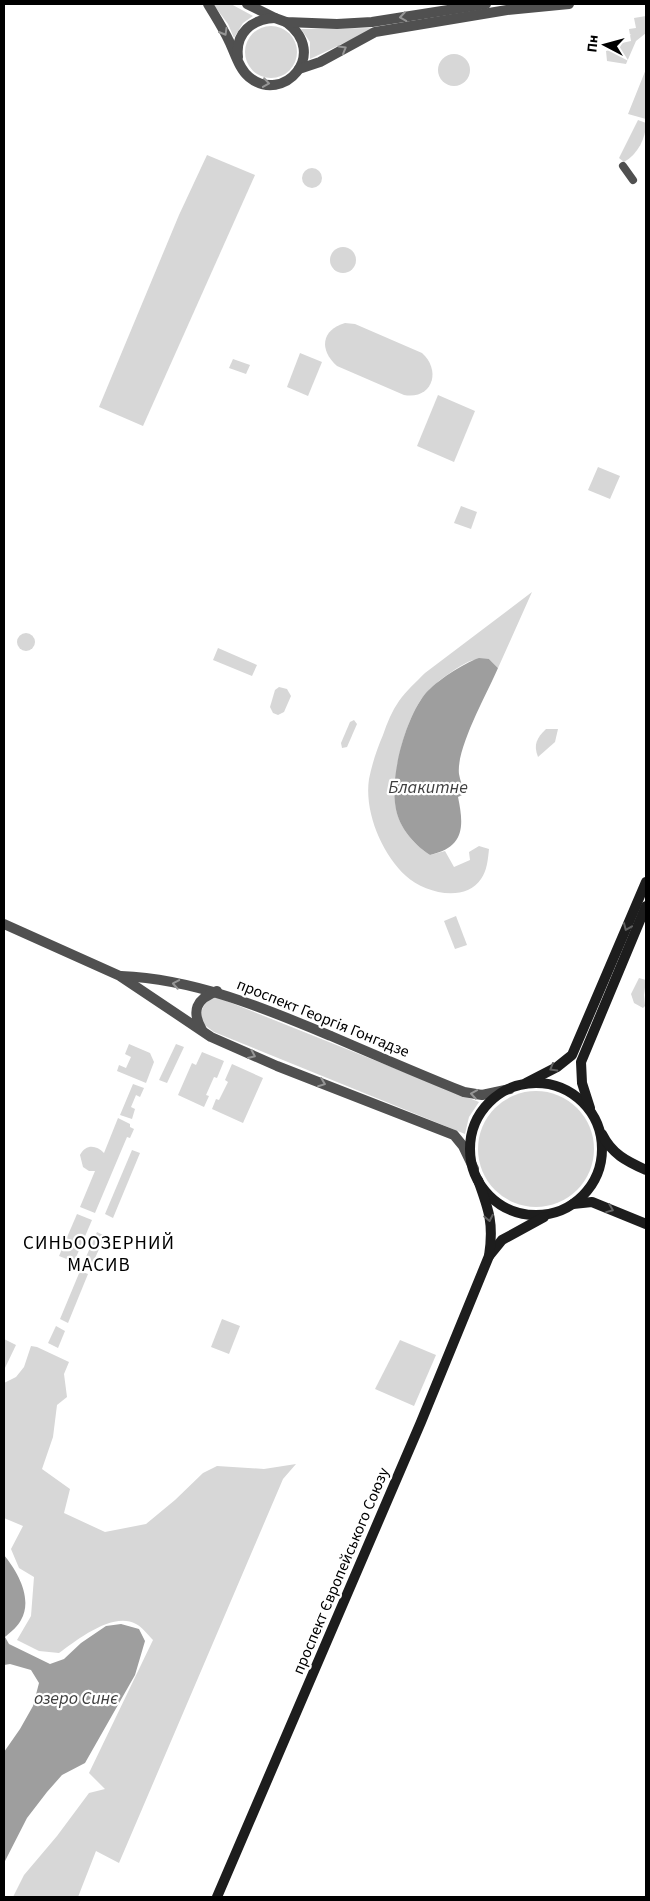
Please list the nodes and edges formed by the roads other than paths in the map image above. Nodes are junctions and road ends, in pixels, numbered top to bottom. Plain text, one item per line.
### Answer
1 (208, 4) edge
2 (247, 4) edge
3 (486, 4) edge
4 (570, 4) edge
5 (438, 7) edge
6 (275, 18) junction
7 (286, 22) junction
8 (238, 61) junction
9 (299, 69) junction
10 (623, 166) dead end
11 (633, 180) dead end
12 (646, 882) edge
13 (646, 906) edge
14 (4, 924) edge
15 (120, 976) junction
16 (216, 991) junction
17 (202, 1030) junction
18 (523, 1085) junction
19 (510, 1089) junction
20 (593, 1116) junction
21 (598, 1128) junction
22 (474, 1169) junction
23 (646, 1170) edge
24 (478, 1180) junction
25 (572, 1204) junction
26 (549, 1214) junction
27 (646, 1224) edge
28 (489, 1256) junction
29 (217, 1897) edge

1 -> 8 street
2 - 6 street
3 - 5 street
9 -> 4 street
5 -> 7 street
6 - 7 street
6 - 8 street
7 - 9 street
8 -> 9 street
10 - 11 street
12 -> 18 main road
13 - 20 main road
14 - 15 street, проспект Георгія Гонгадзе
16 -> 15 street, проспект Георгія Гонгадзе
15 - 17 street, проспект Георгія Гонгадзе
16 - 17 street
19 -> 16 street, проспект Георгія Гонгадзе
17 -> 22 street, проспект Георгія Гонгадзе
18 - 19 main road
18 - 20 main road
19 - 22 main road
20 - 21 main road
21 - 23 main road
21 - 25 main road
22 - 24 main road
24 - 26 main road
24 -> 28 main road, проспект Європейського Союзу
25 - 26 main road
25 -> 27 main road
26 - 28 main road, проспект Європейського Союзу
28 - 29 main road, проспект Європейського Союзу

